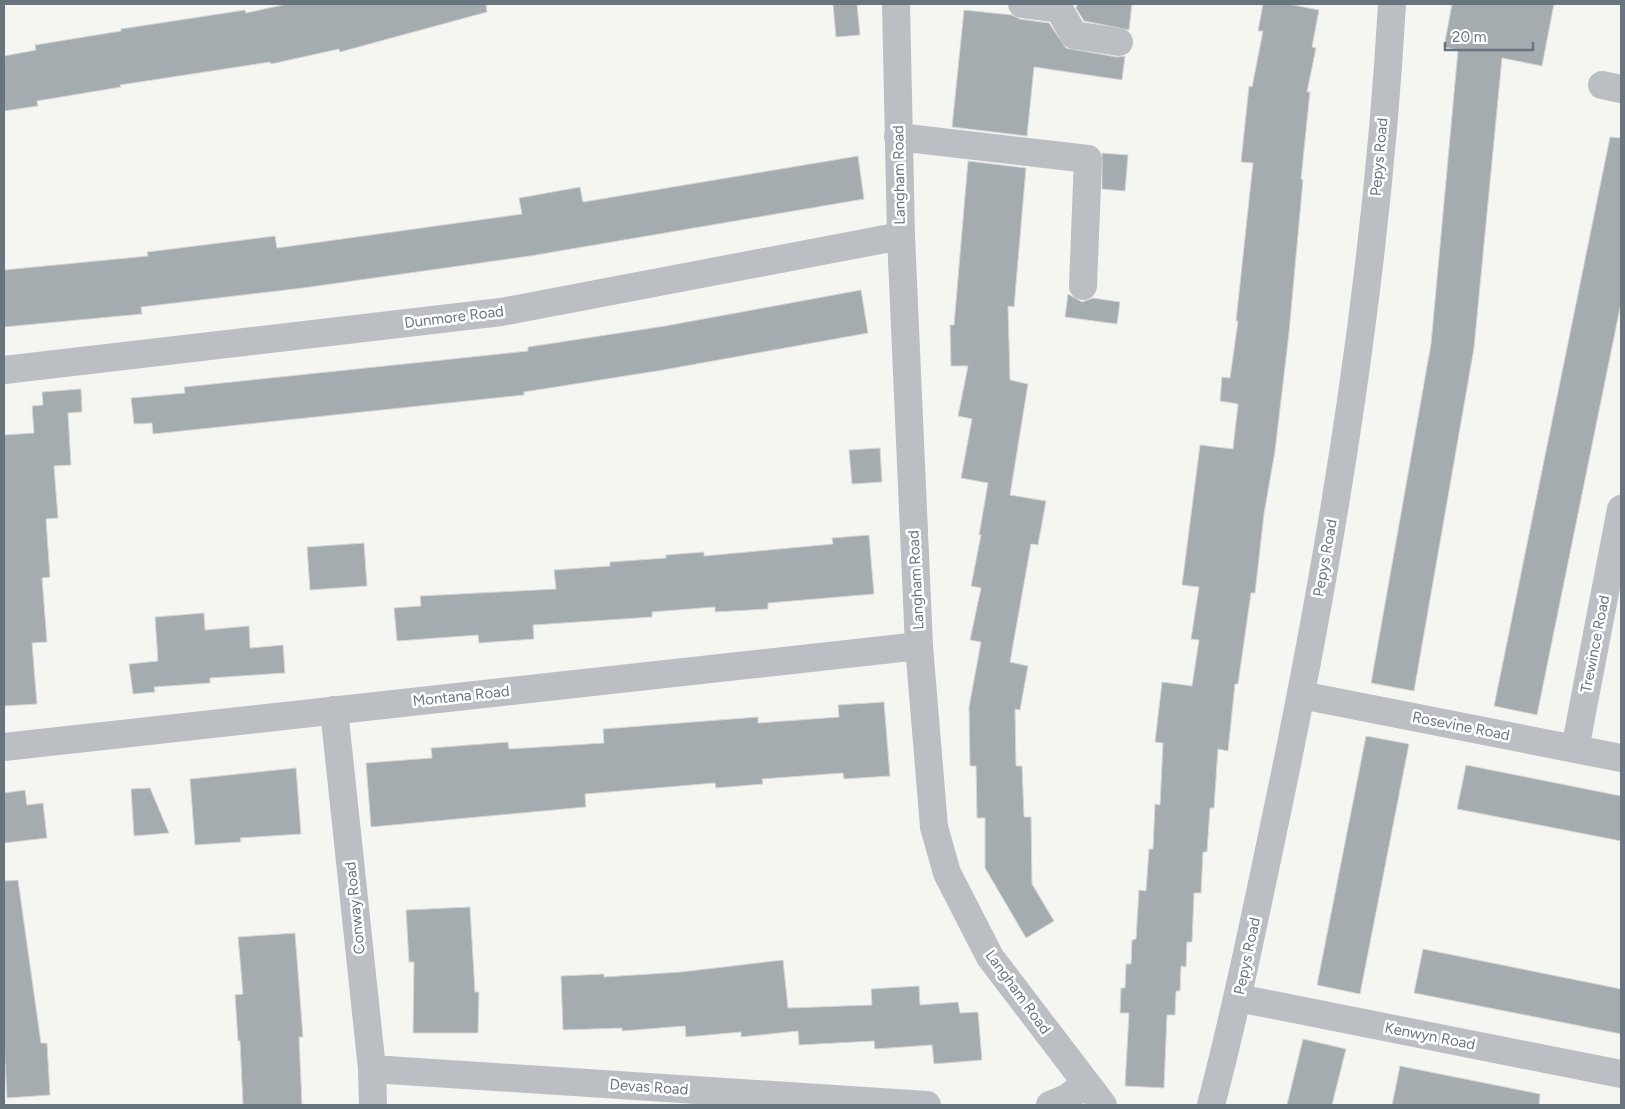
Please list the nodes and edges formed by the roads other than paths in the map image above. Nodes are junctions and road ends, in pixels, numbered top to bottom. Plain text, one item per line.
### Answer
1 (896, 4) edge
2 (1022, 4) edge
3 (1392, 4) edge
4 (1120, 42) dead end
5 (898, 136) junction
6 (901, 236) junction
7 (1083, 286) dead end
8 (4, 370) edge
9 (1621, 509) edge
10 (919, 646) junction
11 (1301, 695) junction
12 (334, 710) junction
13 (4, 747) edge
14 (1574, 749) junction
15 (1621, 758) edge
16 (1238, 998) junction
17 (372, 1069) junction
18 (1621, 1074) edge
19 (1085, 1084) junction
20 (373, 1105) edge
21 (927, 1105) edge
22 (1050, 1105) edge
23 (1103, 1105) edge
24 (1211, 1105) edge

1 - 5 street, Langham Road
2 - 4 street
3 - 11 street, Pepys Road
5 - 6 street, Langham Road
5 - 7 street
6 - 8 street, Dunmore Road
6 - 10 street, Langham Road
9 - 14 street, Trewince Road
10 - 12 street, Montana Road
10 - 19 street, Langham Road
11 - 14 street, Rosevine Road
11 - 16 street, Pepys Road
12 - 13 street, Montana Road
12 - 17 street, Conway Road
14 - 15 street, Rosevine Road
16 - 18 street, Kenwyn Road
16 - 24 street, Pepys Road
17 - 20 street, Conway Road
17 - 21 street, Devas Road
19 - 22 street
19 - 23 street, Langham Road

